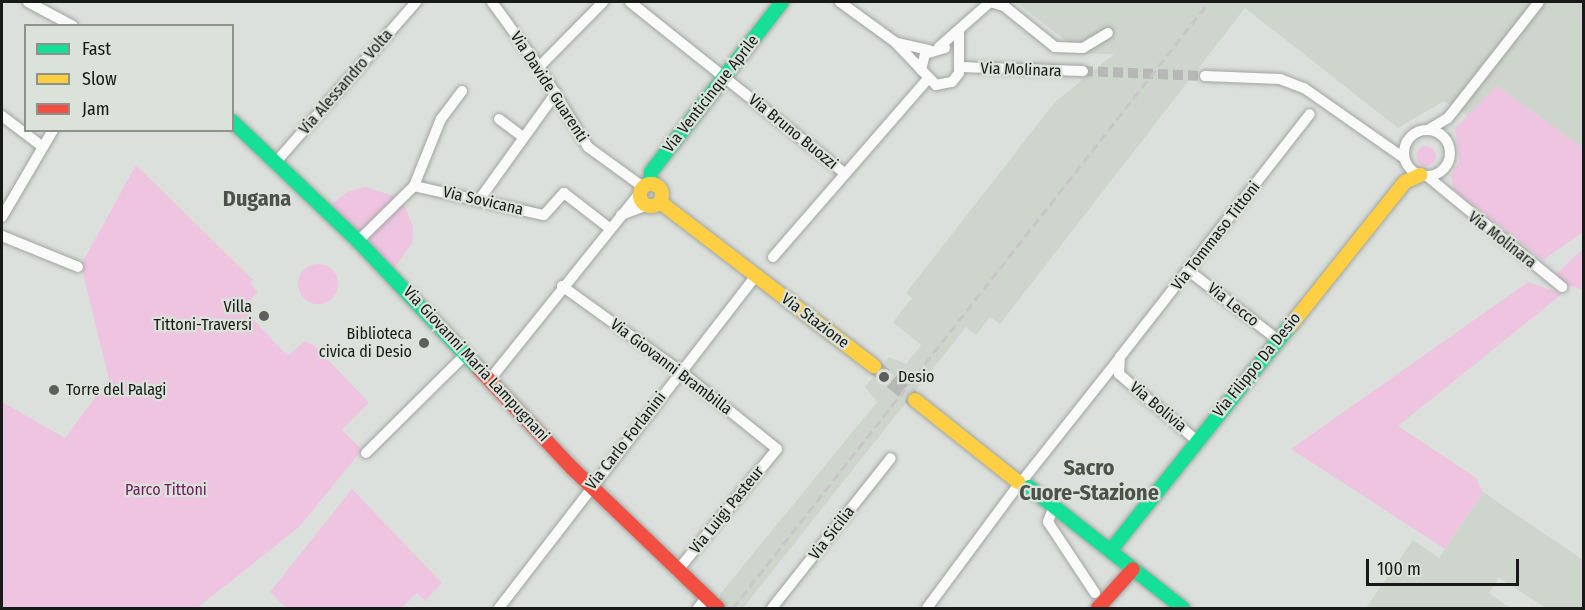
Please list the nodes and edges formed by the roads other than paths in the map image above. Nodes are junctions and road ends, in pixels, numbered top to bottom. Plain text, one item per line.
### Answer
1 (28, 2) edge
2 (416, 2) edge
3 (492, 2) edge
4 (603, 2) edge
5 (630, 2) edge
6 (840, 2) edge
7 (1539, 2) edge
8 (780, 3) edge
9 (69, 24) edge
10 (959, 31) junction
11 (1108, 33) dead end
12 (895, 42) junction
13 (934, 49) junction
14 (959, 62) junction
15 (539, 67) junction
16 (1083, 71) tunnel mouth
17 (924, 75) junction
18 (1205, 76) tunnel mouth
19 (725, 77) junction
20 (462, 91) dead end
21 (556, 93) junction
22 (1311, 114) dead end
23 (2, 116) edge
24 (1448, 118) junction
25 (499, 119) dead end
26 (234, 123) edge
27 (1428, 130) junction
28 (52, 132) edge
29 (523, 137) junction
30 (1446, 140) junction
31 (1406, 142) junction
32 (1379, 145) junction
33 (43, 147) junction
34 (276, 162) junction
35 (1406, 162) junction
36 (1440, 172) junction
37 (844, 173) junction
38 (1423, 176) junction
39 (1405, 182) junction
40 (414, 186) junction
41 (1442, 193) junction
42 (648, 194) junction
43 (479, 200) junction
44 (2, 217) edge
45 (608, 227) junction
46 (2, 236) edge
47 (358, 241) junction
48 (773, 257) dead end
49 (78, 267) dead end
50 (1189, 271) junction
51 (756, 276) junction
52 (562, 286) junction
53 (1562, 287) dead end
54 (1277, 339) junction
55 (467, 353) junction
56 (1120, 357) junction
57 (874, 366) tunnel mouth
58 (680, 371) junction
59 (1119, 374) junction
60 (491, 378) junction
61 (1105, 378) junction
62 (915, 400) tunnel mouth
63 (1197, 440) junction
64 (777, 449) joint
65 (366, 453) dead end
66 (891, 458) dead end
67 (592, 486) junction
68 (1023, 486) junction
69 (1050, 503) junction
70 (1110, 550) junction
71 (1133, 569) junction
72 (677, 572) junction
73 (1095, 593) dead end
74 (702, 603) edge
75 (499, 609) edge
76 (718, 609) edge
77 (772, 609) edge
78 (927, 609) edge
79 (1098, 609) edge
80 (1183, 609) edge

1 - 9 street
2 - 34 street, Via Alessandro Volta
3 - 15 street, Via Davide Guarenti
4 - 15 street
5 - 19 street, Via Bruno Buozzi
6 - 12 street
7 - 24 street
8 - 19 street, Via Venticinque Aprile
10 - 11 street
10 - 13 street
10 - 14 street
12 - 13 street
12 - 17 street
13 - 14 street
13 - 17 street
14 - 16 street, Via Molinara
14 - 17 street, Via Molinara
15 - 21 street, Via Davide Guarenti
17 - 37 street
18 - 32 street
19 - 37 street, Via Bruno Buozzi
19 - 42 street, Via Venticinque Aprile
20 - 40 street
21 - 29 street
21 - 42 street, Via Davide Guarenti
22 - 50 street, Via Tommaso Tittoni
23 - 33 street
24 - 27 street
24 - 30 street
25 - 29 street
26 - 34 street, Via Giovanni Maria Lampugnani
27 - 30 street
27 - 31 street
28 - 33 street
29 - 43 street
30 - 36 street
31 - 32 street
31 - 35 street
32 - 35 street
33 - 44 street
34 - 47 street, Via Giovanni Maria Lampugnani
35 - 38 street
35 - 39 street
36 - 38 street
36 - 41 street
37 - 48 street
38 - 39 street, Via Filippo Da Desio
38 - 41 street, Via Molinara
39 - 54 street, Via Filippo Da Desio
40 - 43 street, Via Sovicana
40 - 47 street
41 - 53 street, Via Molinara
42 - 45 street, Via Venticinque Aprile
42 - 51 street, Via Stazione
43 - 45 street, Via Sovicana
45 - 52 street, Via Venticinque Aprile
46 - 49 street
47 - 55 street, Via Giovanni Maria Lampugnani
50 - 54 street, Via Lecco
50 - 56 street, Via Tommaso Tittoni
51 - 57 street, Via Stazione
51 - 58 street, Via Carlo Forlanini
52 - 58 street, Via Giovanni Brambilla
52 - 60 street, Via Venticinque Aprile
54 - 63 street, Via Filippo Da Desio
55 - 60 street, Via Giovanni Maria Lampugnani
55 - 65 street
56 - 59 street
56 - 61 street, Via Tommaso Tittoni
58 - 64 street, Via Giovanni Brambilla
58 - 67 street, Via Carlo Forlanini
59 - 61 street
59 - 63 street, Via Bolivia
60 - 67 street, Via Giovanni Maria Lampugnani
61 - 68 street, Via Tommaso Tittoni
62 - 68 street
63 - 70 street, Via Filippo Da Desio
64 - 72 street, Via Luigi Pasteur
66 - 77 street, Via Sicilia
67 - 72 street, Via Giovanni Maria Lampugnani
67 - 75 street, Via Carlo Forlanini
68 - 69 street
68 - 78 street
69 - 70 street
69 - 73 street
70 - 71 street
71 - 79 street
71 - 80 street
72 - 74 street, Via Giovanni Maria Lampugnani
74 - 76 street, Via Giovanni Maria Lampugnani

